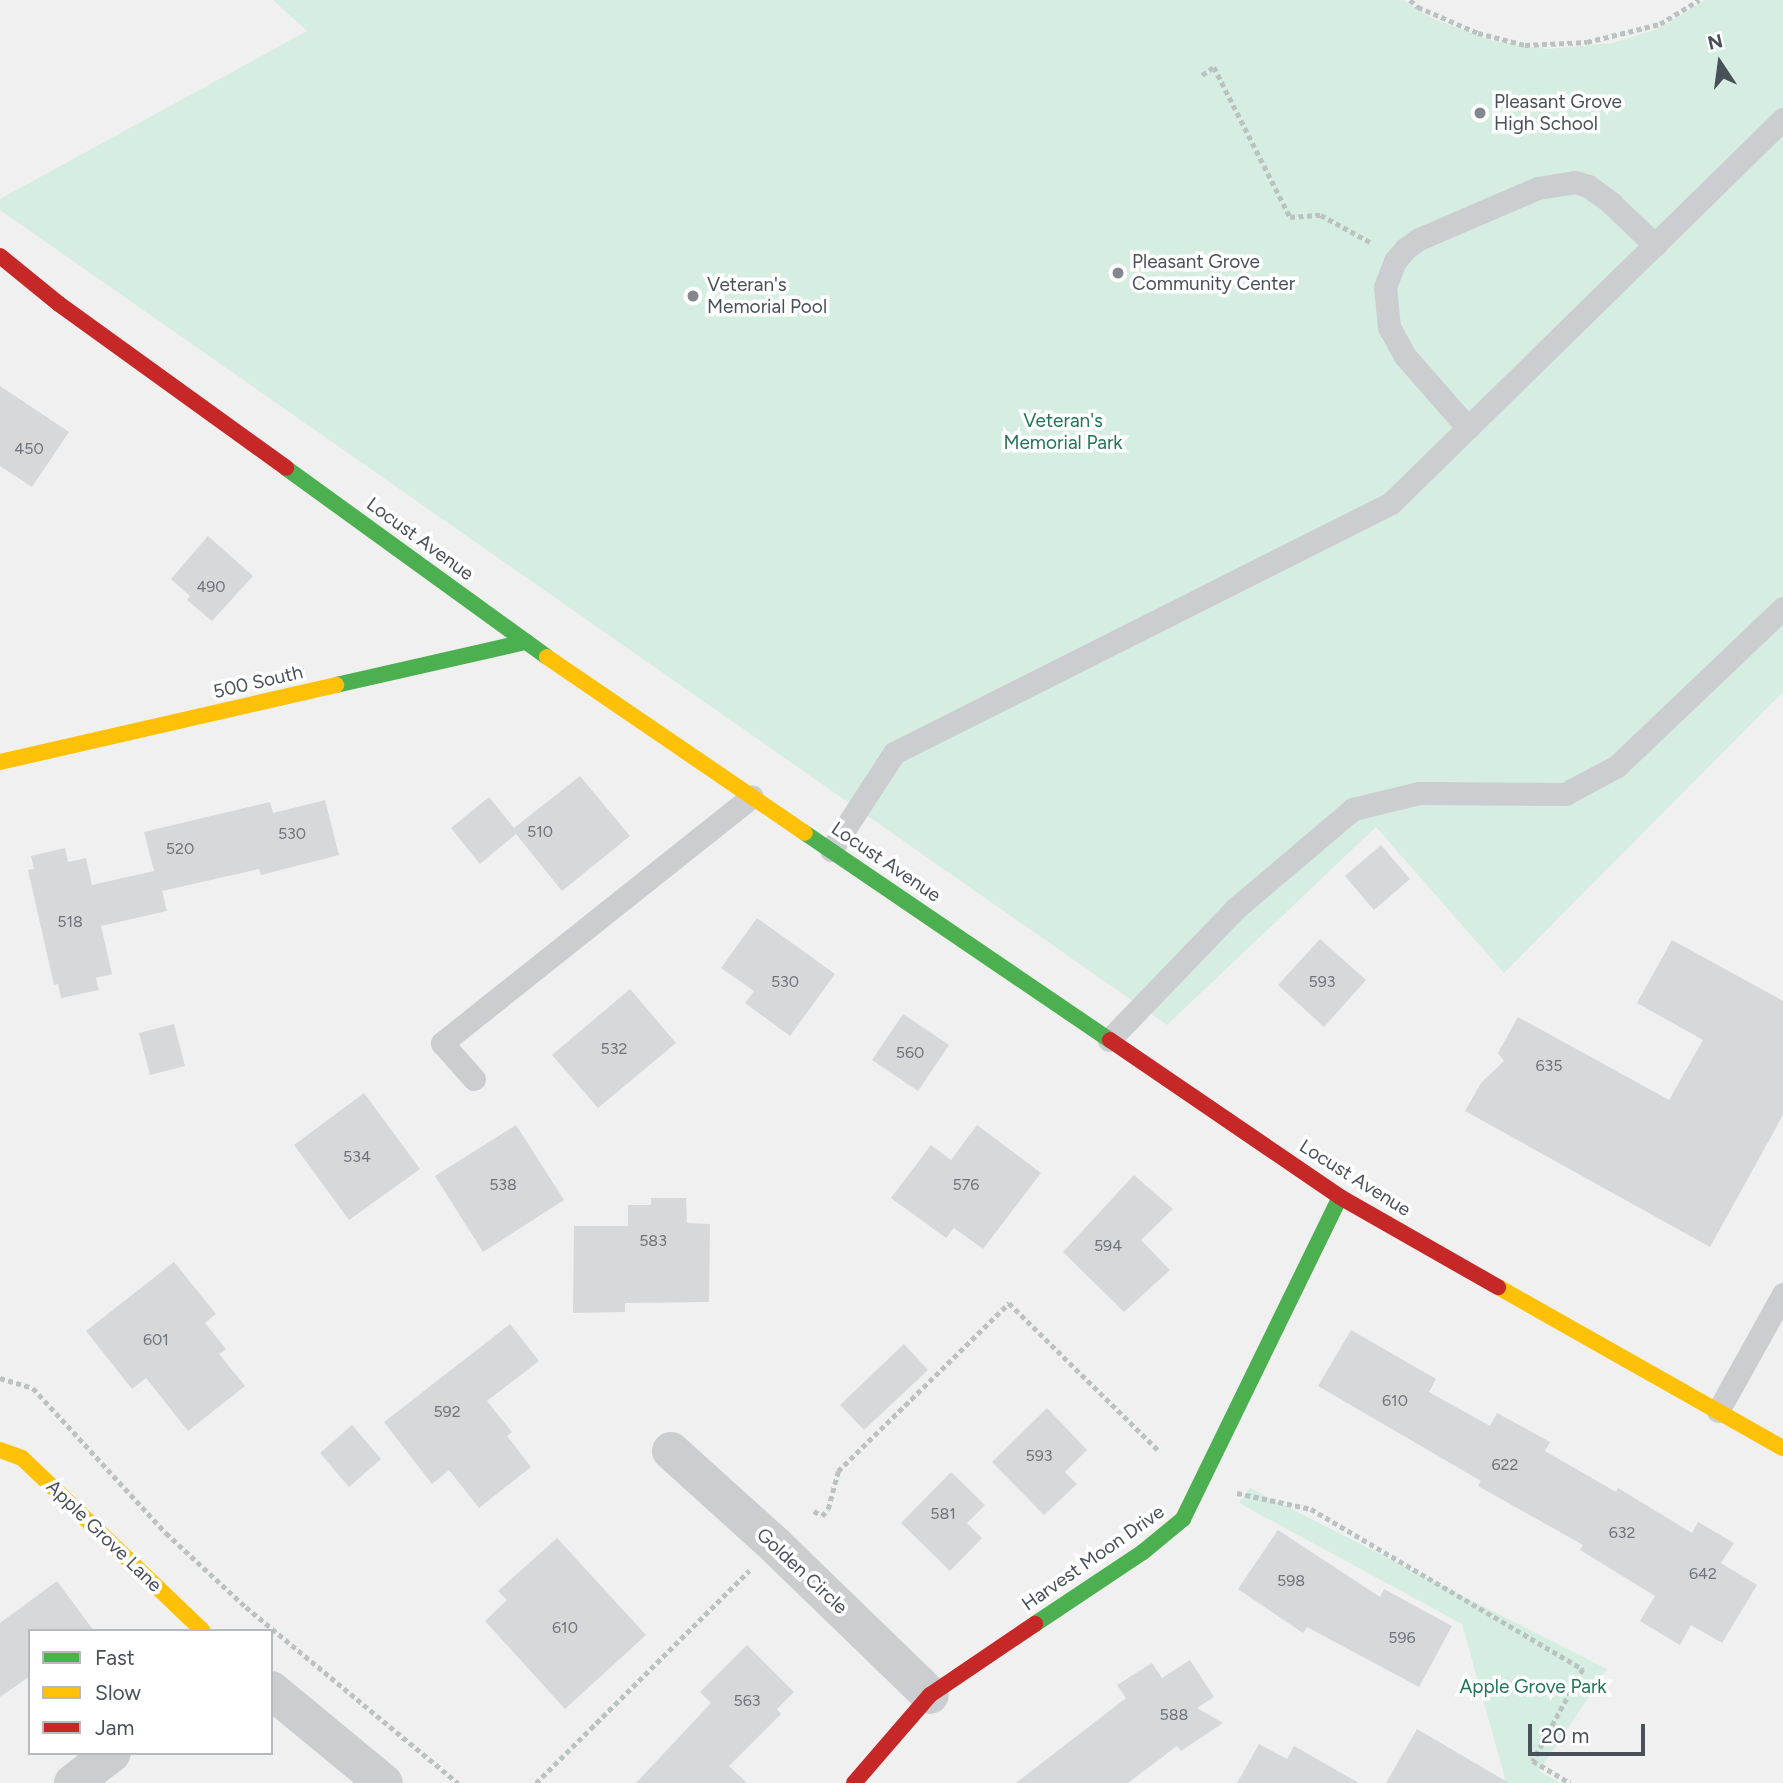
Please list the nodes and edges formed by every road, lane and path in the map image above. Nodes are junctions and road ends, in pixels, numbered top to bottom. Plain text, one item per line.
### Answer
1 (1410, 0) edge
2 (1699, 0) edge
3 (1202, 75) dead end
4 (1783, 119) edge
5 (1370, 242) dead end
6 (1655, 245) junction
7 (0, 256) edge
8 (1468, 428) junction
9 (1783, 608) edge
10 (526, 642) junction
11 (0, 762) edge
12 (752, 796) junction
13 (831, 850) junction
14 (1110, 1040) junction
15 (474, 1079) dead end
16 (1340, 1197) junction
17 (1783, 1294) edge
18 (0, 1378) edge
19 (1718, 1410) junction
20 (1783, 1448) edge
21 (0, 1450) edge
22 (671, 1451) dead end
23 (1160, 1452) dead end
24 (1236, 1492) dead end
25 (814, 1511) dead end
26 (750, 1569) dead end
27 (202, 1629) edge
28 (272, 1629) edge
29 (273, 1629) edge
30 (273, 1692) edge
31 (930, 1695) junction
32 (109, 1755) edge
33 (73, 1783) edge
34 (384, 1783) edge
35 (458, 1783) edge
36 (536, 1783) edge
37 (854, 1783) edge
38 (1570, 1783) edge

1 - 2 path
3 - 5 path
4 - 6 lane
6 - 8 lane
6 - 8 lane
7 - 10 street, Locust Avenue
8 - 13 lane
9 - 14 lane
10 - 11 street, 500 South
10 - 12 street, Locust Avenue
12 - 13 street, Locust Avenue
12 - 15 lane
13 - 14 street, Locust Avenue
14 - 16 street, Locust Avenue
16 - 19 street, Locust Avenue
16 - 31 street, Harvest Moon Drive
17 - 19 lane
18 - 28 path
19 - 20 street, Locust Avenue
21 - 27 street, Apple Grove Lane
22 - 31 street, Golden Circle
23 - 25 path
24 - 38 path
26 - 36 path
29 - 35 path
30 - 34 street
31 - 37 street, Harvest Moon Drive
32 - 33 street

